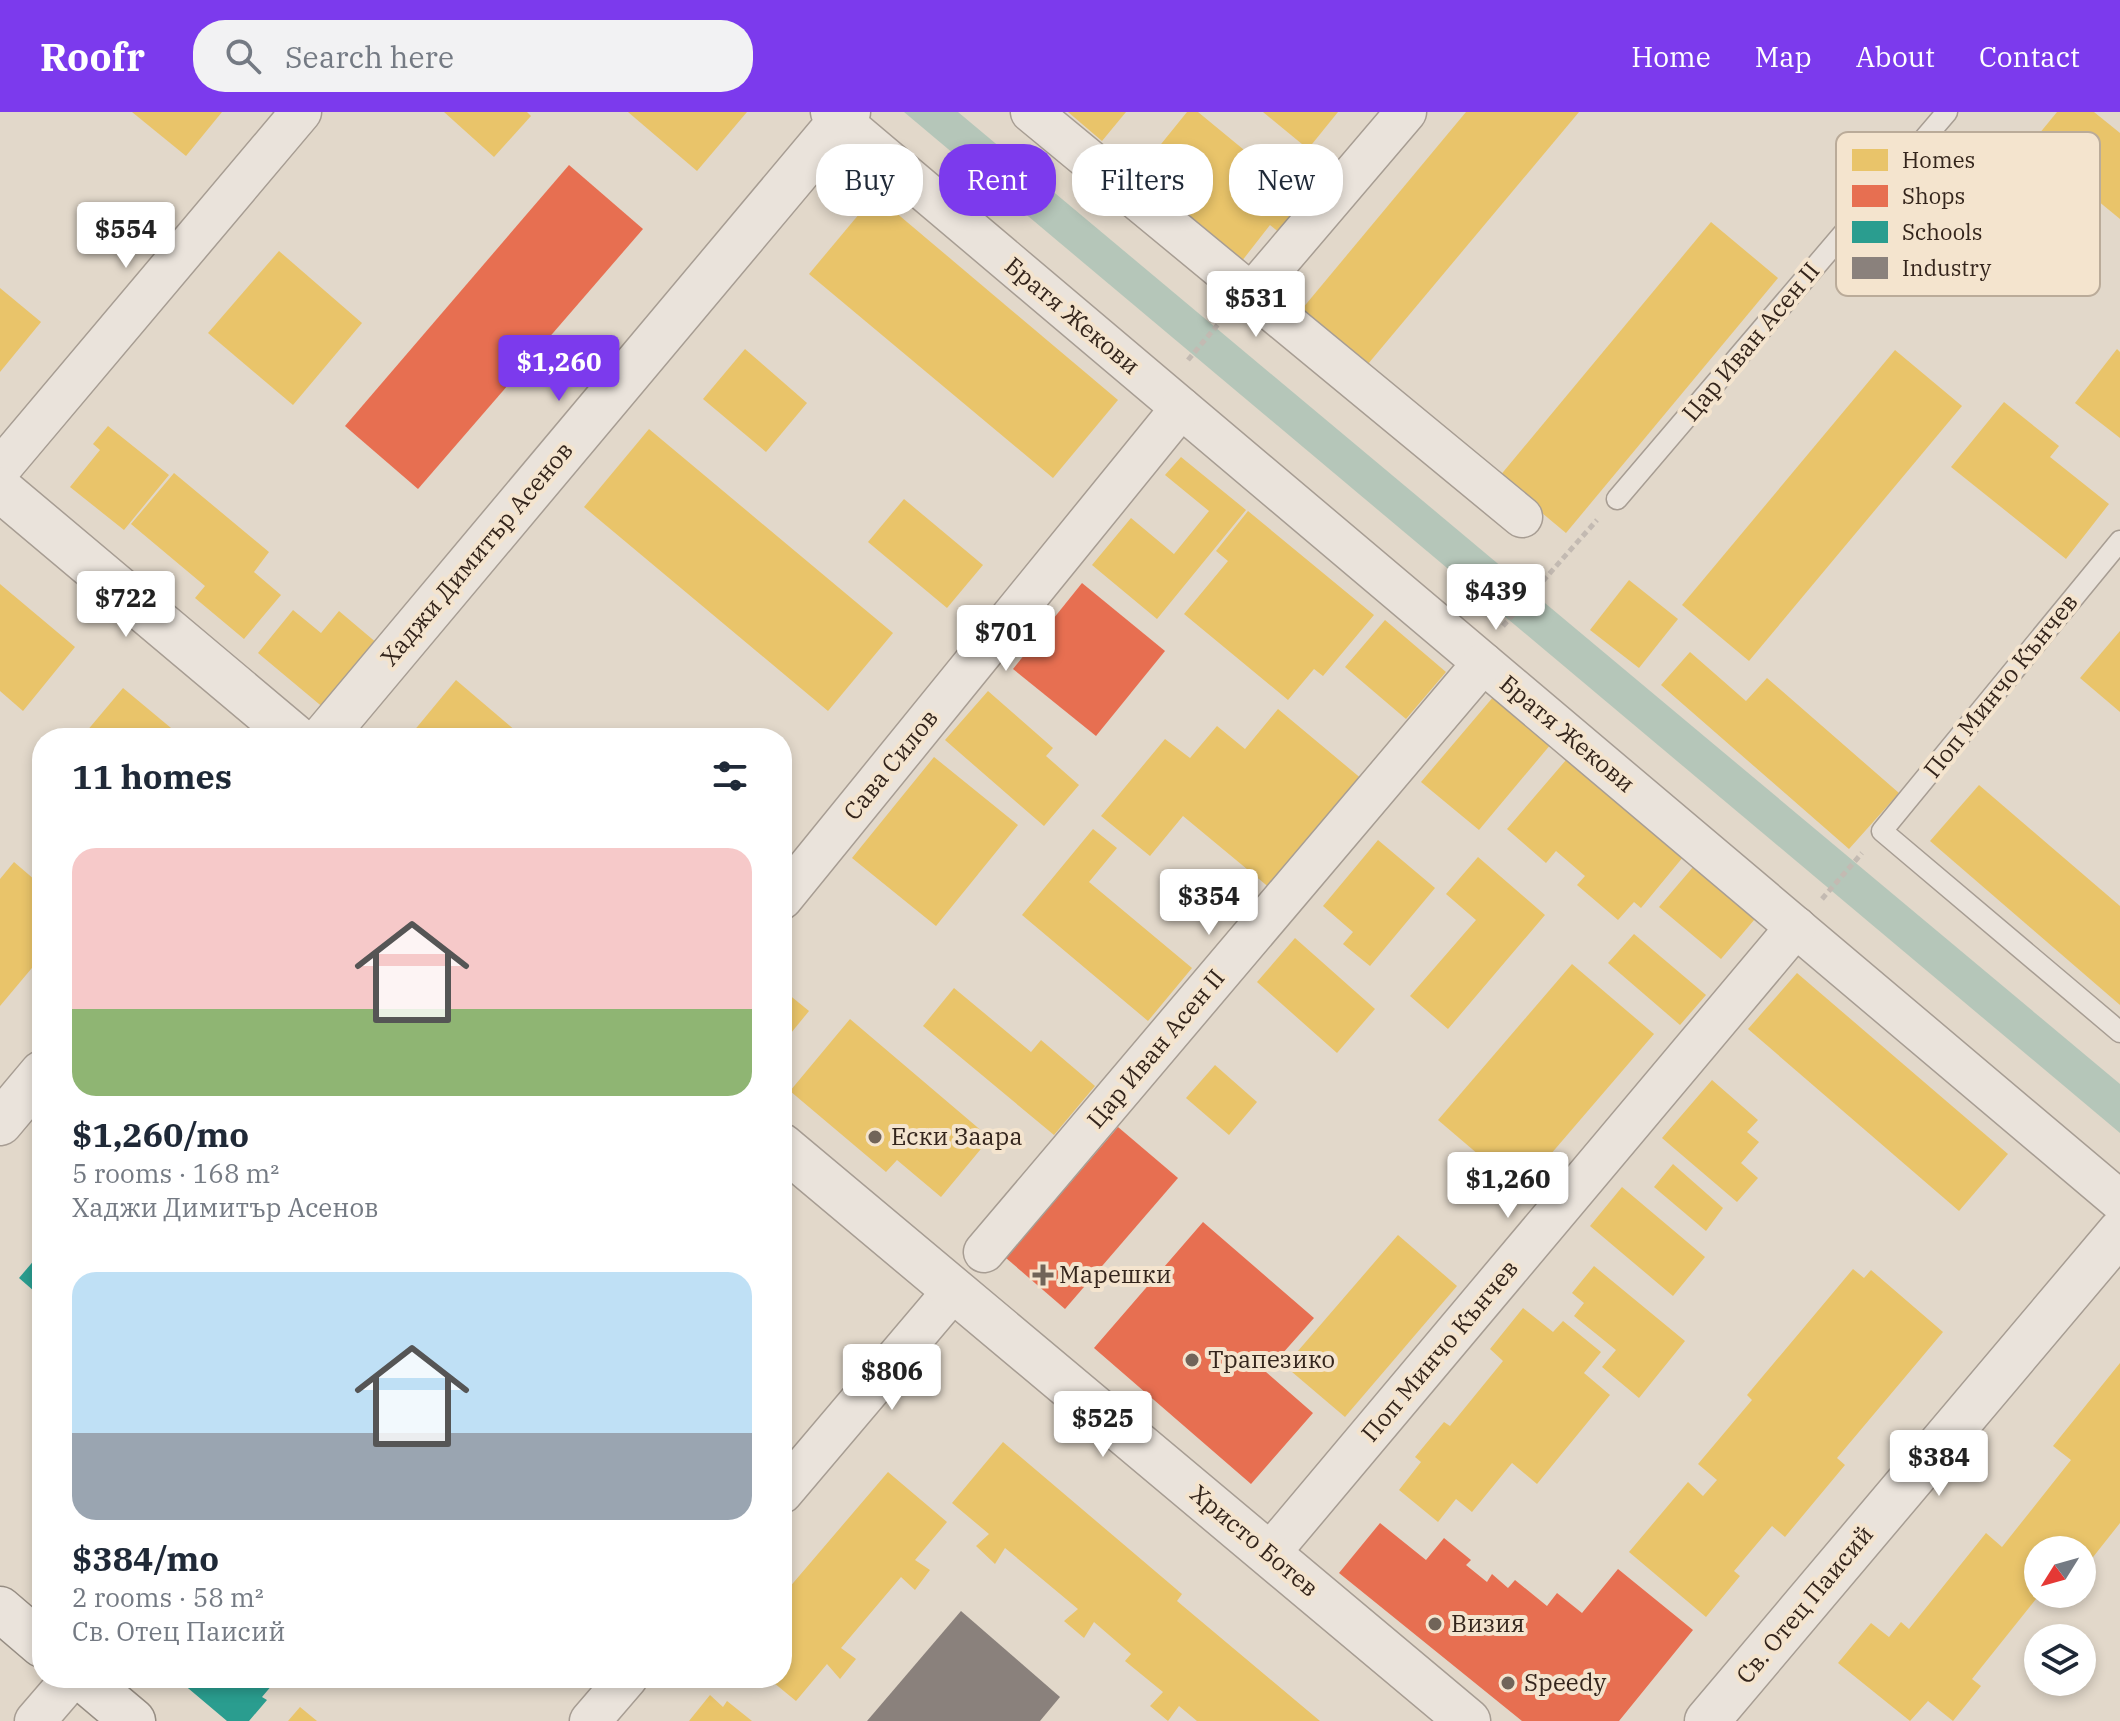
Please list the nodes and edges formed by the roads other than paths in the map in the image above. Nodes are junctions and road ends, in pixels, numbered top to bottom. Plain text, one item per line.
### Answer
1 (301, 112) edge
2 (1031, 112) edge
3 (1406, 112) edge
4 (1947, 112) edge
5 (840, 115) edge
6 (1930, 132) edge
7 (1836, 242) edge
8 (1251, 294) junction
9 (1181, 408) junction
10 (0, 469) edge
11 (0, 489) edge
12 (1617, 499) road end
13 (1522, 517) dead end
14 (2120, 541) edge
15 (1492, 646) junction
16 (284, 728) edge
17 (331, 728) edge
18 (792, 887) edge
19 (1806, 917) junction
20 (2120, 1032) edge
21 (32, 1085) edge
22 (0, 1123) edge
23 (792, 1154) edge
24 (2120, 1201) edge
25 (2120, 1232) edge
26 (984, 1252) dead end
27 (954, 1290) junction
28 (792, 1481) edge
29 (1269, 1554) junction
30 (0, 1609) edge
31 (32, 1636) edge
32 (63, 1688) edge
33 (94, 1688) edge
34 (618, 1688) edge
35 (35, 1721) edge
36 (133, 1721) edge
37 (590, 1721) edge
38 (1468, 1721) edge
39 (1707, 1721) edge

1 - 10 street
2 - 8 street
3 - 8 street
4 - 6 lane, Цар Иван Асен II
5 - 9 street, Братя Жекови
5 - 17 street, Хаджи Димитър Асенов
7 - 12 lane, Цар Иван Асен II
8 - 13 street
9 - 15 street, Братя Жекови
9 - 18 street, Сава Силов
11 - 16 street
14 - 20 lane, Поп Минчо Кънчев
15 - 19 street, Братя Жекови
15 - 26 street, Цар Иван Асен II
19 - 24 street, Братя Жекови
19 - 29 street, Поп Минчо Кънчев
21 - 22 street
23 - 27 street, Христо Ботев
25 - 39 street, Св. Отец Паисий
27 - 28 street
27 - 29 street, Христо Ботев
29 - 38 street, Христо Ботев
30 - 31 street
32 - 35 street
33 - 36 street
34 - 37 street

